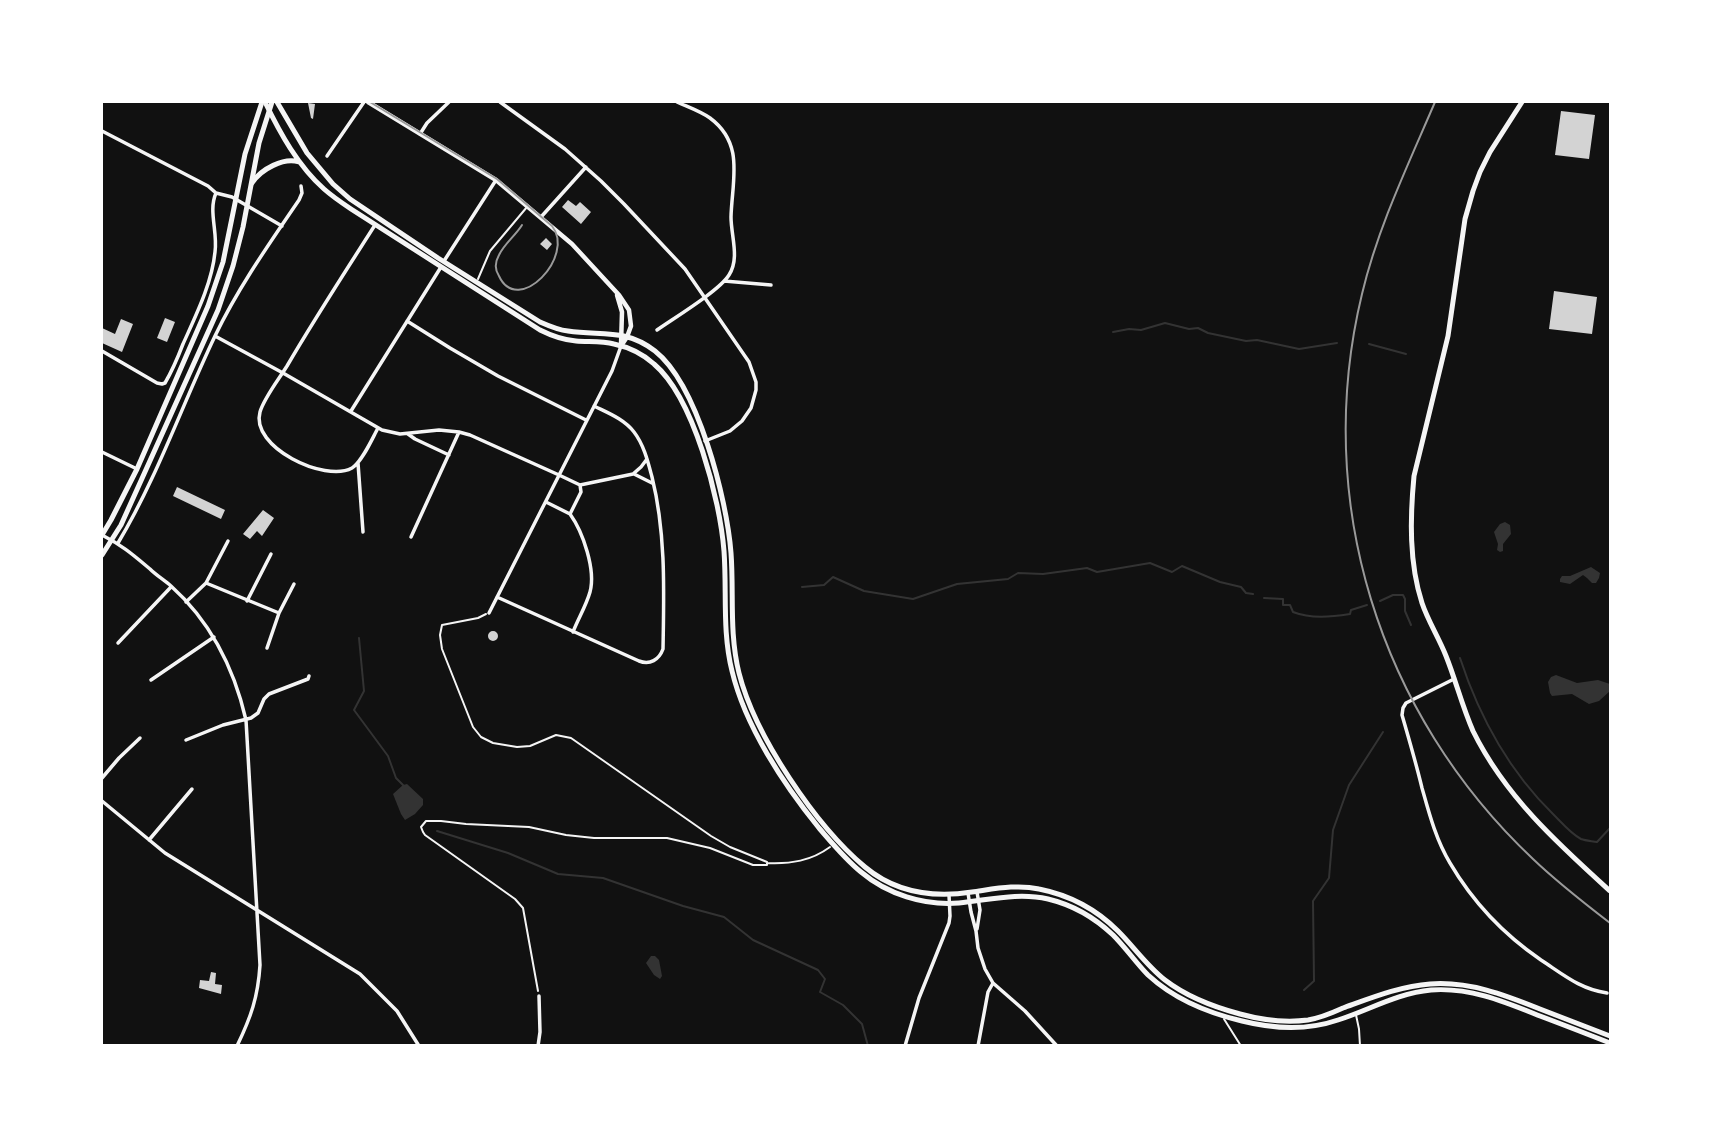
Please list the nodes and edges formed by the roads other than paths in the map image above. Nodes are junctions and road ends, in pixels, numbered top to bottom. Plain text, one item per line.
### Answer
1 (264, 102) edge
2 (272, 102) edge
3 (277, 102) edge
4 (366, 102) edge
5 (449, 102) edge
6 (500, 102) edge
7 (677, 102) edge
8 (1522, 102) edge
9 (269, 109) junction
10 (102, 131) edge
11 (420, 134) junction
12 (327, 156) dead end
13 (302, 164) junction
14 (586, 167) junction
15 (496, 180) junction
16 (252, 183) junction
17 (301, 186) dead end
18 (216, 193) junction
19 (236, 200) junction
20 (247, 206) junction
21 (528, 206) junction
22 (541, 217) junction
23 (375, 225) junction
24 (282, 226) junction
25 (442, 264) junction
26 (724, 281) junction
27 (476, 282) junction
28 (468, 285) junction
29 (771, 285) dead end
30 (613, 289) junction
31 (705, 297) junction
32 (407, 321) junction
33 (657, 330) dead end
34 (215, 336) junction
35 (624, 336) junction
36 (621, 346) junction
37 (102, 351) edge
38 (283, 373) junction
39 (594, 406) junction
40 (350, 412) junction
41 (586, 420) junction
42 (378, 428) junction
43 (459, 432) junction
44 (408, 434) junction
45 (705, 441) junction
46 (102, 452) edge
47 (449, 455) junction
48 (647, 459) junction
49 (358, 463) junction
50 (136, 469) junction
51 (633, 474) junction
52 (559, 475) junction
53 (580, 485) junction
54 (653, 485) junction
55 (546, 502) junction
56 (570, 514) junction
57 (363, 532) dead end
58 (102, 535) edge
59 (411, 537) dead end
60 (228, 541) dead end
61 (115, 542) junction
62 (271, 554) dead end
63 (102, 555) edge
64 (206, 583) junction
65 (294, 584) dead end
66 (171, 587) junction
67 (497, 597) junction
68 (247, 601) junction
69 (186, 602) junction
70 (489, 613) road end
71 (279, 614) junction
72 (573, 632) junction
73 (215, 637) junction
74 (118, 643) dead end
75 (267, 648) dead end
76 (309, 676) dead end
77 (1454, 679) junction
78 (151, 680) dead end
79 (246, 720) junction
80 (141, 738) dead end
81 (186, 740) dead end
82 (102, 778) edge
83 (192, 789) dead end
84 (102, 801) edge
85 (149, 840) junction
86 (1611, 891) edge
87 (977, 892) junction
88 (968, 893) junction
89 (949, 895) junction
90 (978, 901) junction
91 (969, 902) junction
92 (950, 903) junction
93 (258, 911) junction
94 (976, 931) junction
95 (993, 983) junction
96 (1607, 993) dead end
97 (539, 996) road end
98 (1356, 1013) junction
99 (1221, 1016) junction
100 (1611, 1036) edge
101 (1611, 1043) edge
102 (237, 1045) edge
103 (419, 1045) edge
104 (538, 1045) edge
105 (905, 1045) edge
106 (978, 1045) edge
107 (1057, 1045) edge
108 (1241, 1045) edge
109 (1360, 1045) edge

1 - 9 main road
1 - 19 main road
2 - 9 main road
3 - 25 main road
4 - 11 street
4 - 12 street
5 - 11 street
6 - 14 street
7 - 26 street
8 - 77 main road
9 - 13 main road
9 - 16 main road
10 - 18 street
11 - 15 street
13 - 16 main road
13 - 23 main road
14 - 22 street
14 - 31 street
15 - 21 street
15 - 25 street
16 - 20 main road
17 - 24 street
18 - 19 street
18 - 37 street
19 - 20 street
19 - 50 main road
20 - 24 street
20 - 61 main road
21 - 22 street
21 - 27 lane
22 - 30 street
23 - 25 main road
23 - 38 street
24 - 34 street
25 - 27 main road
25 - 28 main road
25 - 32 street
26 - 29 street
26 - 31 street
27 - 28 lane
27 - 35 main road
28 - 36 main road
30 - 35 street
30 - 35 street
31 - 33 street
31 - 45 street
32 - 40 street
32 - 41 street
34 - 38 street
34 - 61 street
35 - 36 street
35 - 45 main road
36 - 39 street
36 - 92 main road
38 - 40 street
38 - 49 street
39 - 41 street
39 - 48 street
40 - 42 street
41 - 52 street
42 - 44 street
42 - 49 street
43 - 44 street
43 - 47 street
43 - 52 street
44 - 47 street
45 - 89 main road
46 - 50 street
47 - 59 street
48 - 51 street
48 - 54 street
49 - 57 street
50 - 58 main road
51 - 53 street
51 - 54 street
52 - 53 street
52 - 55 street
53 - 56 street
54 - 72 street
55 - 56 street
55 - 67 street
56 - 72 street
58 - 61 street
60 - 64 street
61 - 63 main road
61 - 66 street
62 - 68 street
64 - 68 street
64 - 69 street
65 - 71 street
66 - 69 street
66 - 74 street
67 - 70 street
67 - 72 street
68 - 71 street
69 - 73 street
71 - 75 street
73 - 78 street
73 - 79 street
76 - 79 street
77 - 86 main road
77 - 96 street
79 - 81 street
79 - 93 street
80 - 82 street
83 - 85 street
84 - 85 street
85 - 93 street
87 - 88 main road
87 - 90 street
87 - 100 main road
88 - 89 main road
88 - 91 street
89 - 92 street
90 - 91 main road
90 - 94 street
90 - 99 main road
91 - 92 main road
91 - 94 street
92 - 105 street
93 - 102 street
93 - 103 street
94 - 95 street
95 - 106 street
95 - 107 street
97 - 104 street
98 - 99 main road
98 - 101 main road
98 - 109 lane
99 - 108 lane

